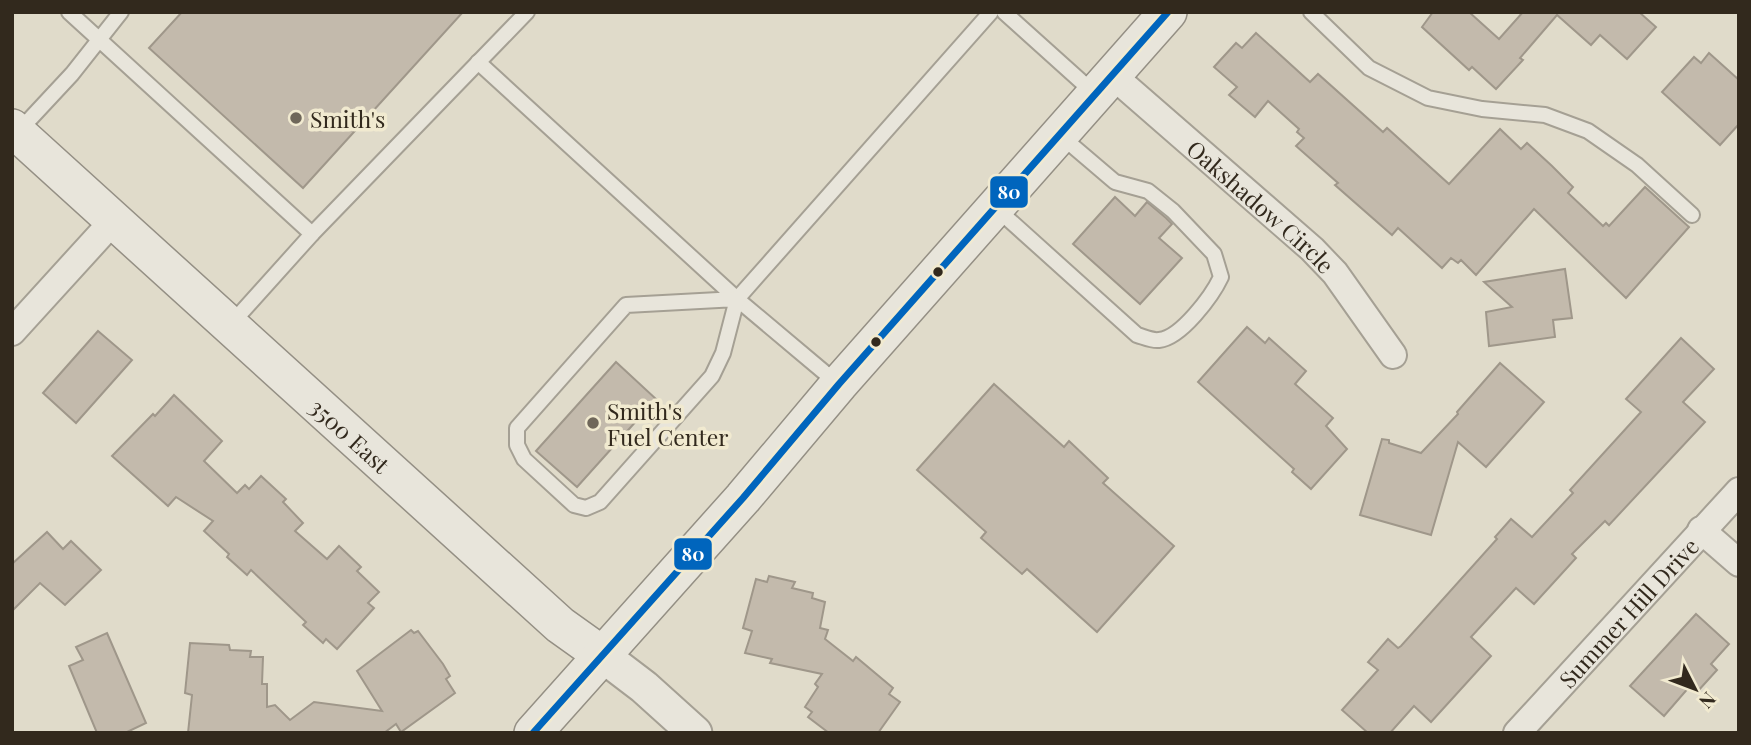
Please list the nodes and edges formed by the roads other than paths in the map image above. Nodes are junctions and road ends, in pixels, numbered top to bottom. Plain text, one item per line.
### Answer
1 (68, 12) edge
2 (121, 12) edge
3 (527, 12) edge
4 (991, 12) edge
5 (1004, 12) edge
6 (1168, 12) edge
7 (1311, 12) edge
8 (99, 40) junction
9 (478, 62) junction
10 (1103, 84) junction
11 (15, 130) edge
12 (1059, 134) junction
13 (995, 207) junction
14 (1692, 215) dead end
15 (114, 220) junction
16 (312, 234) junction
17 (737, 299) junction
18 (230, 325) junction
19 (12, 332) edge
20 (1393, 355) dead end
21 (839, 384) junction
22 (1739, 491) edge
23 (1701, 530) junction
24 (1739, 564) edge
25 (602, 654) junction
26 (533, 733) edge
27 (695, 733) edge
28 (1517, 733) edge

1 - 8 lane
2 - 8 lane
3 - 9 lane
4 - 17 lane
5 - 10 lane
6 - 10 main road
7 - 14 lane
8 - 11 lane
8 - 16 lane
9 - 16 lane
9 - 17 lane
10 - 12 main road
10 - 20 street, Oakshadow Circle
11 - 15 main road, 3500 East
12 - 13 main road
12 - 13 lane
13 - 21 main road
15 - 18 main road, 3500 East
15 - 19 street
16 - 18 lane
17 - 17 lane
17 - 21 lane
18 - 25 main road, 3500 East
21 - 25 main road
22 - 23 street, Summer Hill Drive
23 - 24 street
23 - 28 street, Summer Hill Drive
25 - 26 main road
25 - 27 street, 3500 East

